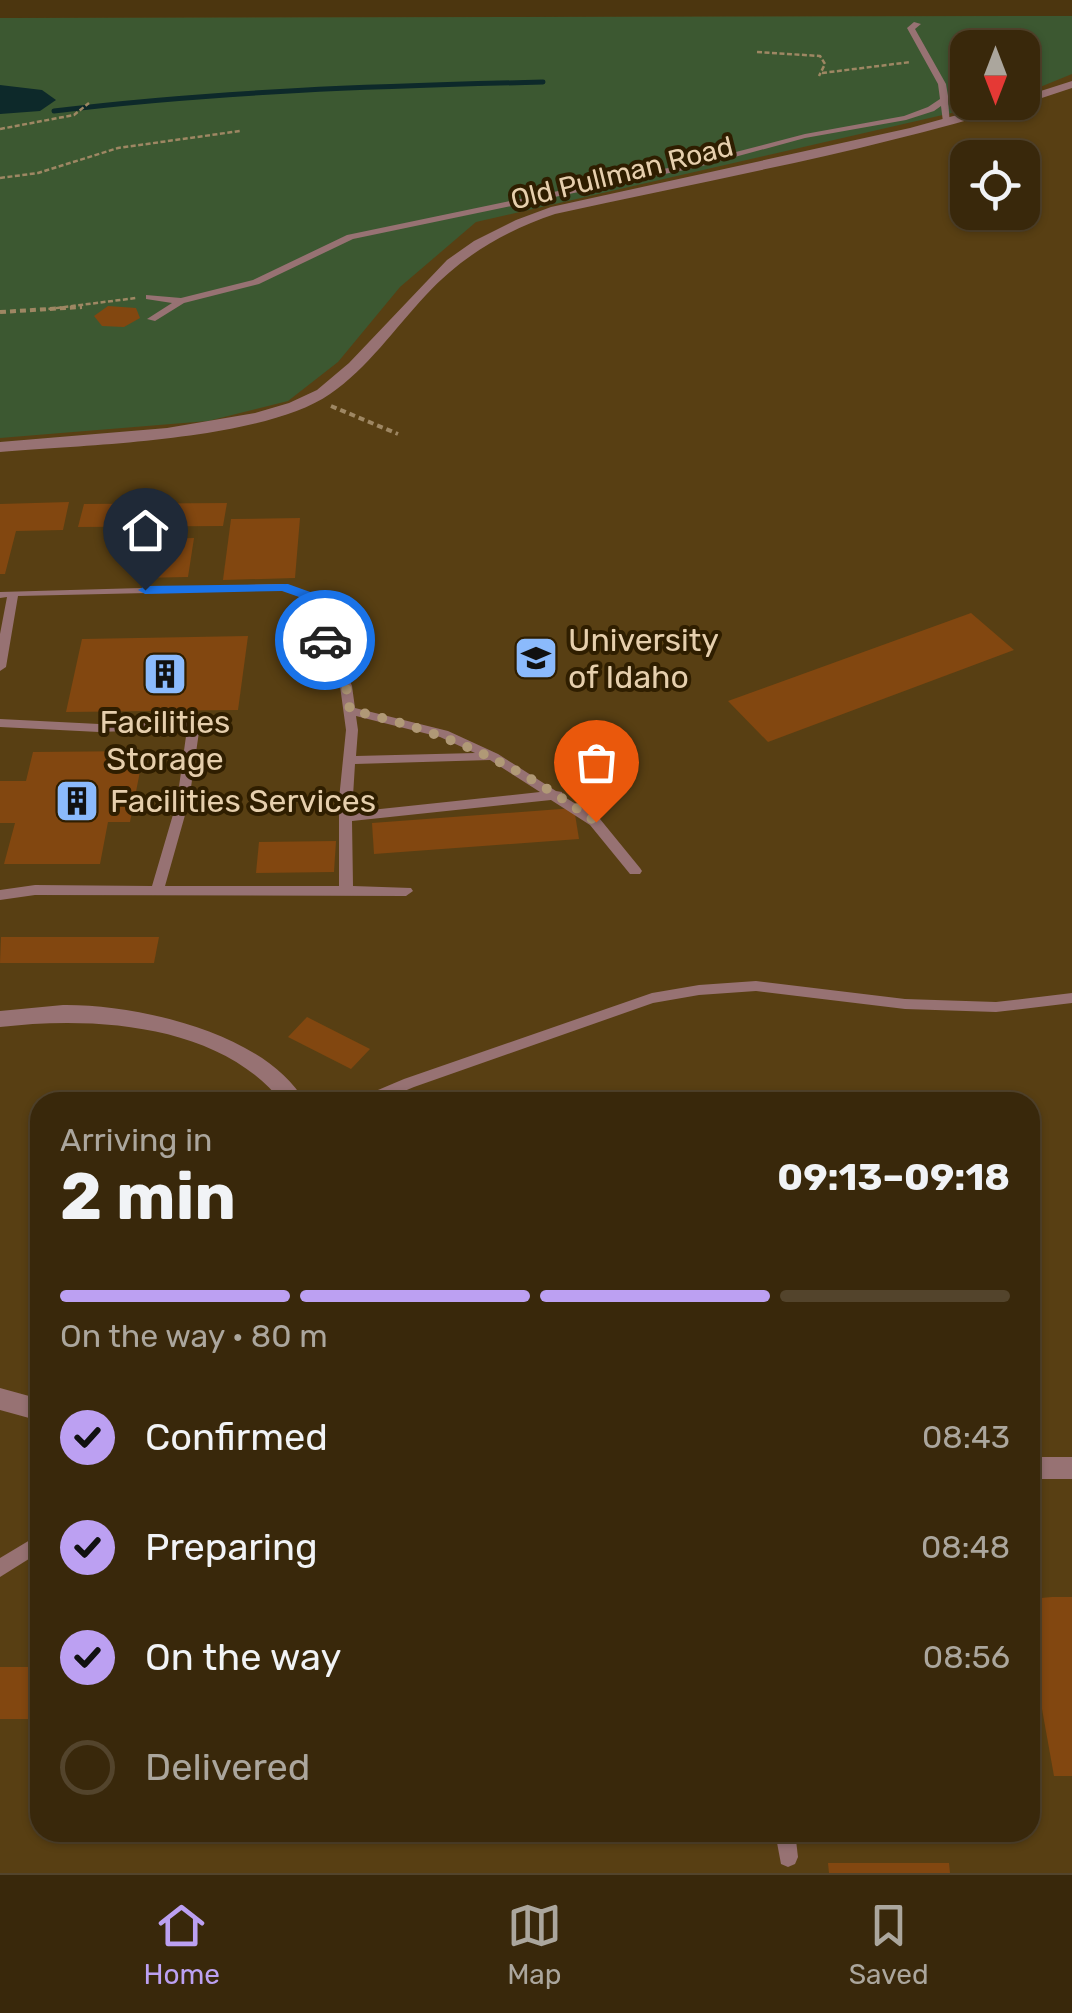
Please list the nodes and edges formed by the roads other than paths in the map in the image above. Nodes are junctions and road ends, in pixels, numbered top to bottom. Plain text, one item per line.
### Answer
1 (917, 24) dead end
2 (1072, 84) edge
3 (1040, 95) edge
4 (946, 98) junction
5 (954, 120) edge
6 (947, 122) junction
7 (149, 297) road end
8 (181, 301) junction
9 (152, 319) dead end
10 (0, 446) edge
11 (7, 594) edge
12 (0, 667) edge
13 (350, 710) junction
14 (0, 724) edge
15 (494, 757) junction
16 (349, 760) junction
17 (557, 795) junction
18 (346, 817) junction
19 (635, 870) dead end
20 (157, 890) junction
21 (346, 890) junction
22 (406, 890) dead end
23 (0, 895) edge
24 (1072, 998) edge
25 (0, 1020) edge
26 (288, 1092) edge
27 (386, 1092) edge
28 (0, 1399) edge
29 (30, 1407) edge
30 (1040, 1468) edge
31 (1072, 1468) edge
32 (30, 1548) edge
33 (0, 1568) edge
34 (786, 1842) edge
35 (788, 1857) dead end

1 - 4 lane
2 - 3 street, Old Pullman Road
4 - 6 lane
4 - 8 lane
5 - 6 street, Old Pullman Road
6 - 10 street, Old Pullman Road
7 - 8 lane
8 - 9 lane
11 - 12 lane
11 - 13 lane
13 - 15 lane
13 - 16 lane
14 - 20 lane
15 - 16 lane
15 - 17 lane
16 - 18 lane
17 - 18 lane
17 - 19 lane
18 - 21 lane
20 - 21 lane
20 - 23 lane
21 - 22 lane
24 - 27 lane
25 - 26 street
28 - 29 street
30 - 31 street
32 - 33 lane
34 - 35 lane

